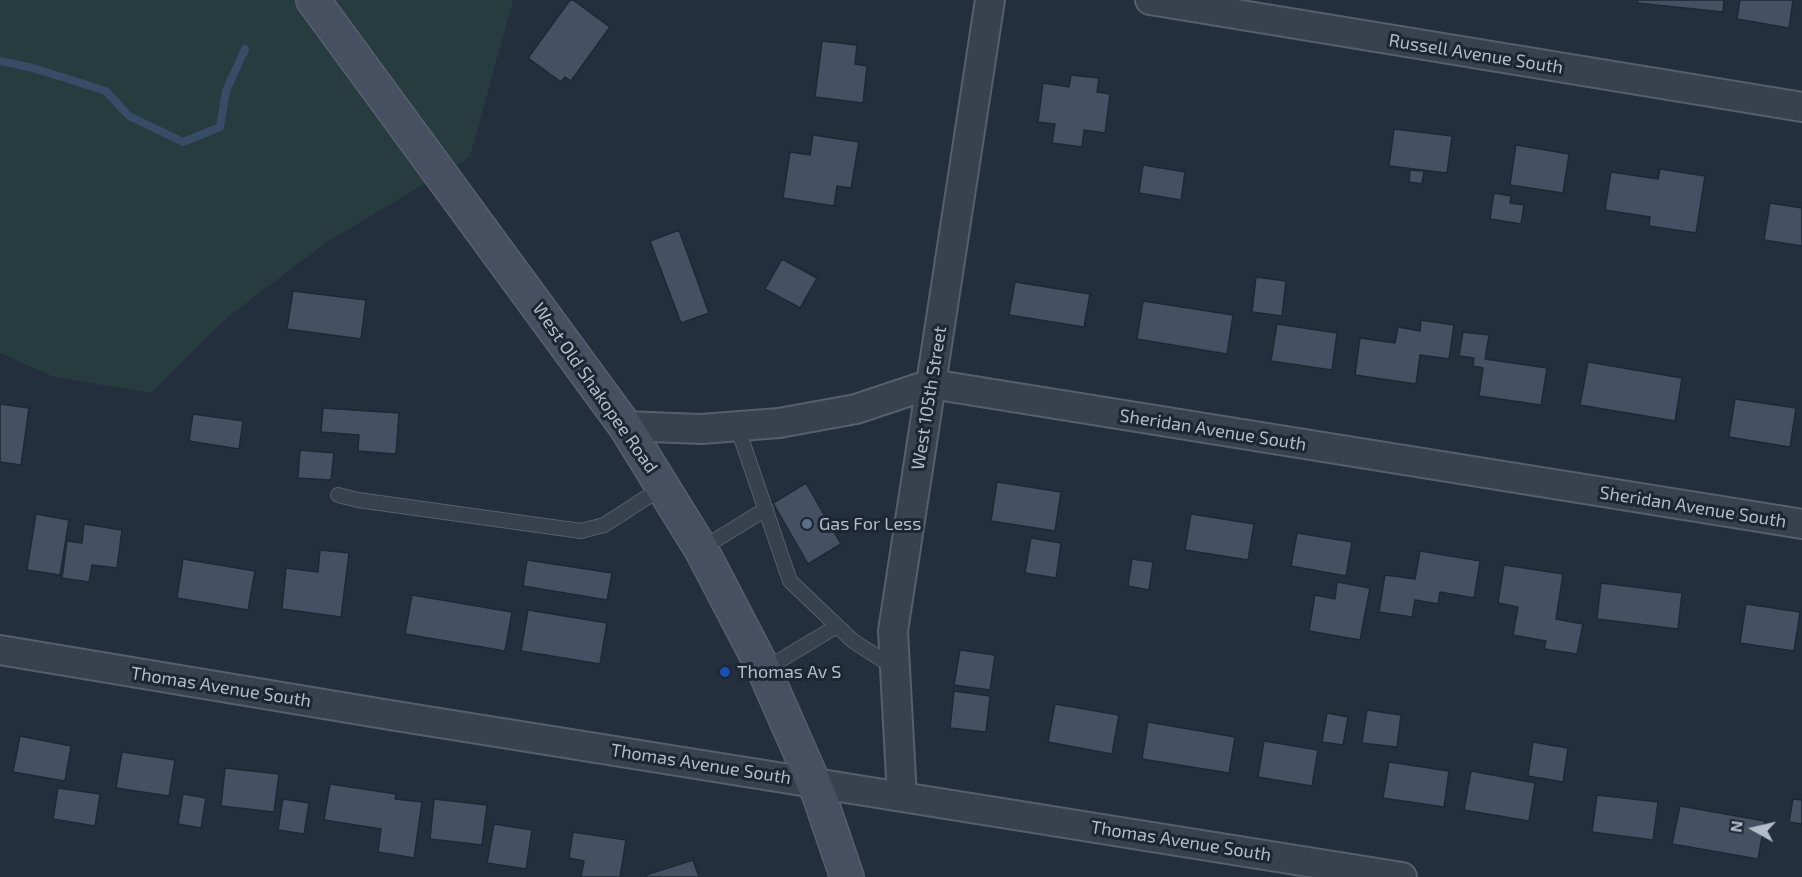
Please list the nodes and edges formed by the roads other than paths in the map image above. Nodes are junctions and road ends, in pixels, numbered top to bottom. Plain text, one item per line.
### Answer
1 (313, 0) edge
2 (990, 0) edge
3 (1150, 0) edge
4 (1802, 107) edge
5 (932, 384) junction
6 (625, 426) junction
7 (737, 426) junction
8 (663, 488) junction
9 (338, 495) dead end
10 (766, 509) junction
11 (1802, 524) edge
12 (701, 549) junction
13 (837, 626) junction
14 (0, 650) edge
15 (895, 668) junction
16 (764, 670) junction
17 (813, 782) junction
18 (902, 797) junction
19 (847, 877) edge
20 (1402, 877) edge

1 - 6 main road, West Old Shakopee Road
2 - 5 street, West 105th Street
3 - 4 street, Russell Avenue South
5 - 7 street, Sheridan Avenue South
5 - 11 street, Sheridan Avenue South
5 - 15 street, West 105th Street
6 - 7 street, Sheridan Avenue South
6 - 8 main road, West Old Shakopee Road
7 - 10 lane
8 - 9 lane
8 - 12 main road, West Old Shakopee Road
10 - 12 lane
10 - 13 lane
12 - 16 main road, West Old Shakopee Road
13 - 15 lane
13 - 16 lane
14 - 17 street, Thomas Avenue South
15 - 18 street, West 105th Street
16 - 17 main road, West Old Shakopee Road
17 - 18 street, Thomas Avenue South
17 - 19 main road, West Old Shakopee Road
18 - 20 street, Thomas Avenue South

